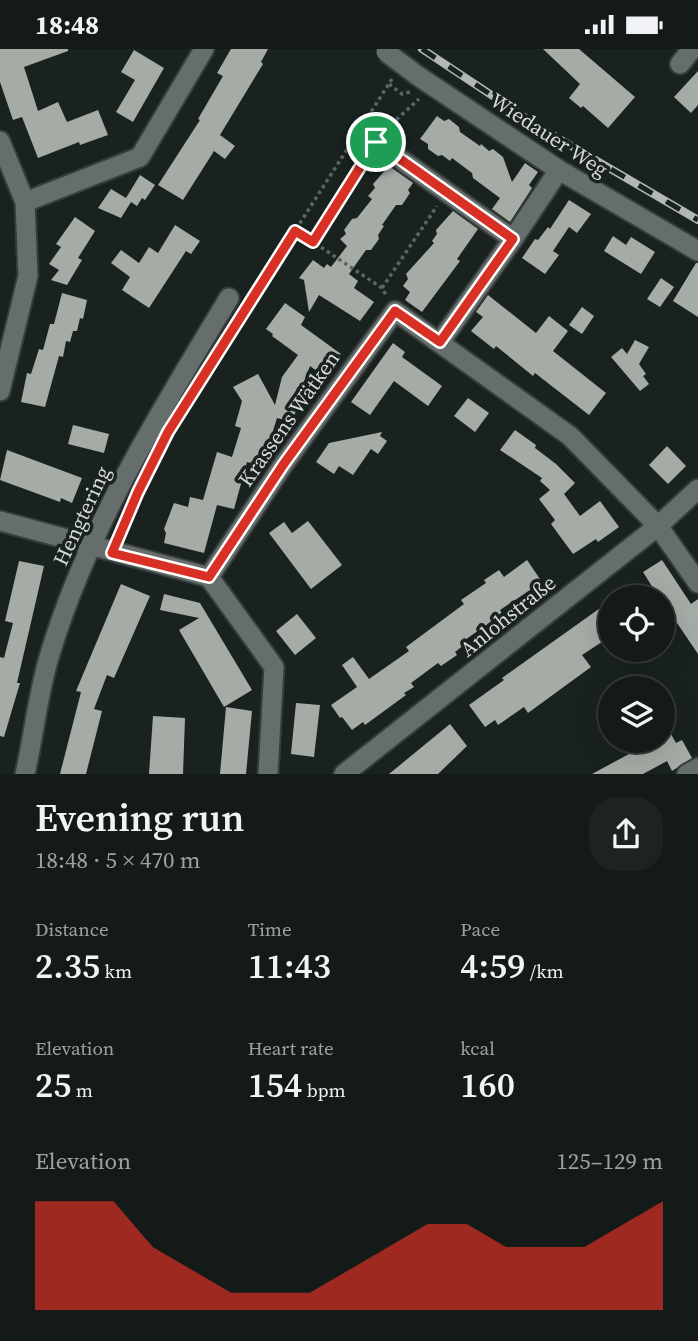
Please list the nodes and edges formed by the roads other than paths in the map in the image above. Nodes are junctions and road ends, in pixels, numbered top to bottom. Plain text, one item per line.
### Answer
1 (204, 49) edge
2 (383, 51) edge
3 (0, 141) edge
4 (376, 142) road end
5 (559, 170) junction
6 (24, 202) junction
7 (513, 239) junction
8 (698, 251) edge
9 (229, 298) dead end
10 (440, 342) junction
11 (0, 391) edge
12 (698, 489) edge
13 (0, 521) edge
14 (658, 526) junction
15 (90, 546) junction
16 (209, 577) junction
17 (698, 583) edge
18 (698, 768) edge
19 (26, 774) edge
20 (268, 774) edge
21 (344, 774) edge
22 (687, 774) edge

1 - 6 street
2 - 5 street, Wiedauer Weg, bridge
3 - 6 street
4 - 7 street
5 - 7 street
5 - 8 street, Wiedauer Weg
6 - 11 street
7 - 10 street
9 - 15 street, Hengtering
10 - 14 street
10 - 16 street, Krassens Wätken
12 - 14 street, Anlohstraße
13 - 15 street
14 - 17 street
14 - 21 street, Anlohstraße
15 - 16 street
15 - 19 street, Hengtering
16 - 20 street
18 - 22 street

